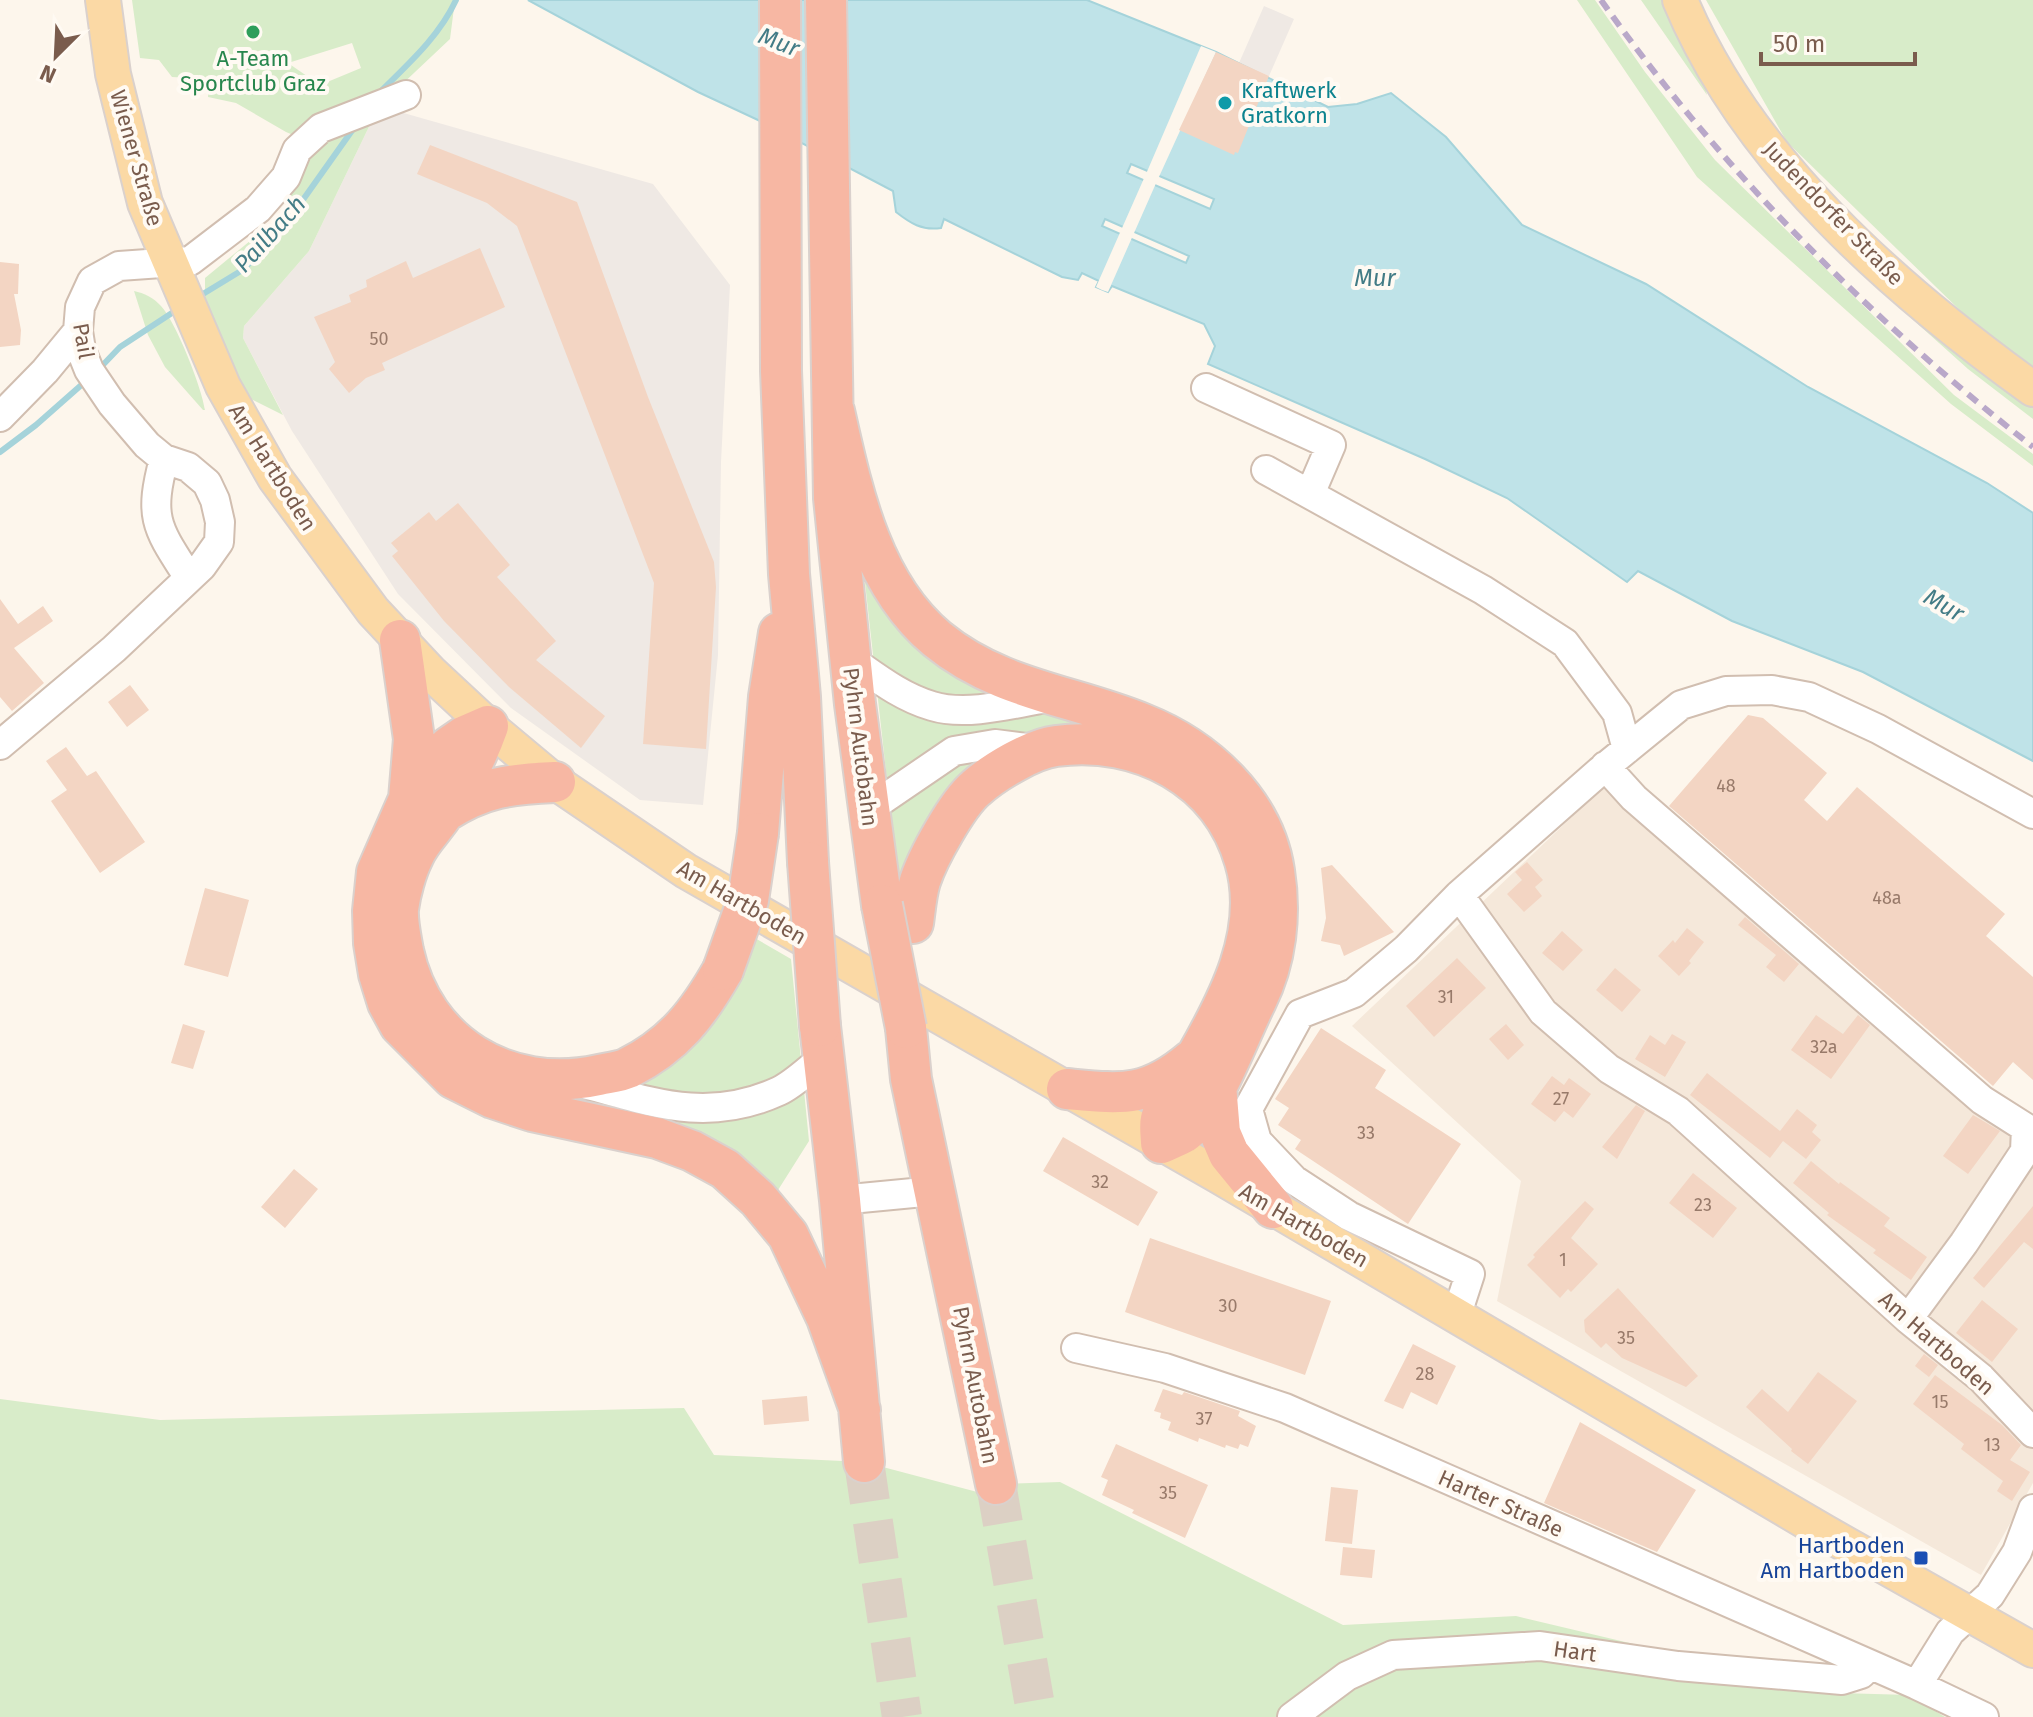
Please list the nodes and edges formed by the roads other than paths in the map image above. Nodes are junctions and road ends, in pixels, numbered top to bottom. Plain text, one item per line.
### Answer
1 (103, 0) edge
2 (780, 0) edge
3 (826, 0) edge
4 (1680, 0) edge
5 (406, 95) dead end
6 (171, 264) junction
7 (187, 304) joint
8 (79, 340) junction
9 (1206, 388) dead end
10 (2033, 389) edge
11 (834, 411) junction
12 (0, 417) edge
13 (164, 459) junction
14 (1266, 470) dead end
15 (1310, 494) junction
16 (789, 574) junction
17 (189, 578) junction
18 (400, 640) junction
19 (850, 659) junction
20 (1052, 696) junction
21 (488, 726) junction
22 (0, 745) edge
23 (1042, 750) junction
24 (1616, 758) junction
25 (555, 782) junction
26 (426, 805) junction
27 (869, 809) junction
28 (2033, 814) edge
29 (1459, 895) junction
30 (897, 914) junction
31 (822, 1042) junction
32 (1207, 1070) junction
33 (574, 1081) junction
34 (1067, 1089) junction
35 (1161, 1143) junction
36 (934, 1191) junction
37 (840, 1200) junction
38 (1273, 1208) junction
39 (1457, 1314) junction
40 (1908, 1319) junction
41 (1076, 1348) dead end
42 (860, 1410) junction
43 (2033, 1433) edge
44 (864, 1462) tunnel mouth
45 (996, 1484) tunnel mouth
46 (2033, 1509) edge
47 (1969, 1614) junction
48 (2033, 1650) edge
49 (1870, 1665) junction
50 (1917, 1685) junction
51 (1292, 1717) edge
52 (1984, 1717) edge

1 - 6 main road, Wiener Straße
2 - 16 highway
3 - 11 highway, Pyhrn Autobahn
4 - 10 main road, Judendorfer Straße
5 - 6 street
6 - 7 main road, Wiener Straße
6 - 8 street, Pail
7 - 18 main road, Am Hartboden
8 - 12 street
8 - 13 street, Pail
9 - 15 street
11 - 19 highway, Pyhrn Autobahn
11 - 20 highway
13 - 17 street
13 - 17 street, Pail
14 - 15 street
15 - 24 street
16 - 31 highway, bridge
16 - 33 highway, bridge
17 - 22 street, Pail
18 - 21 main road, Am Hartboden
18 - 26 highway
19 - 20 street
19 - 27 highway, Pyhrn Autobahn
20 - 32 highway
21 - 25 main road, Am Hartboden
21 - 26 highway
23 - 27 street
23 - 30 highway
23 - 32 highway
24 - 28 street, Am Hartboden
24 - 29 street, Am Hartboden
24 - 40 street
25 - 26 highway
25 - 34 main road, Am Hartboden
26 - 33 highway
26 - 42 highway
27 - 30 highway, Pyhrn Autobahn
29 - 39 street, Am Hartboden
29 - 40 street, Am Hartboden
30 - 36 highway, Pyhrn Autobahn, bridge
31 - 33 street
31 - 37 highway
32 - 34 highway
32 - 35 highway
32 - 38 highway
34 - 35 main road, Am Hartboden
35 - 38 main road, Am Hartboden
36 - 37 street
36 - 45 highway, Pyhrn Autobahn
37 - 42 highway
38 - 39 main road, Am Hartboden
39 - 47 main road, Am Hartboden
40 - 43 street, Am Hartboden
41 - 49 street, Harter Straße
42 - 44 highway
46 - 47 street
47 - 48 main road, Am Hartboden
47 - 50 street
49 - 50 street, Harter Straße
49 - 51 street, Hart
50 - 52 street, Harter Straße

